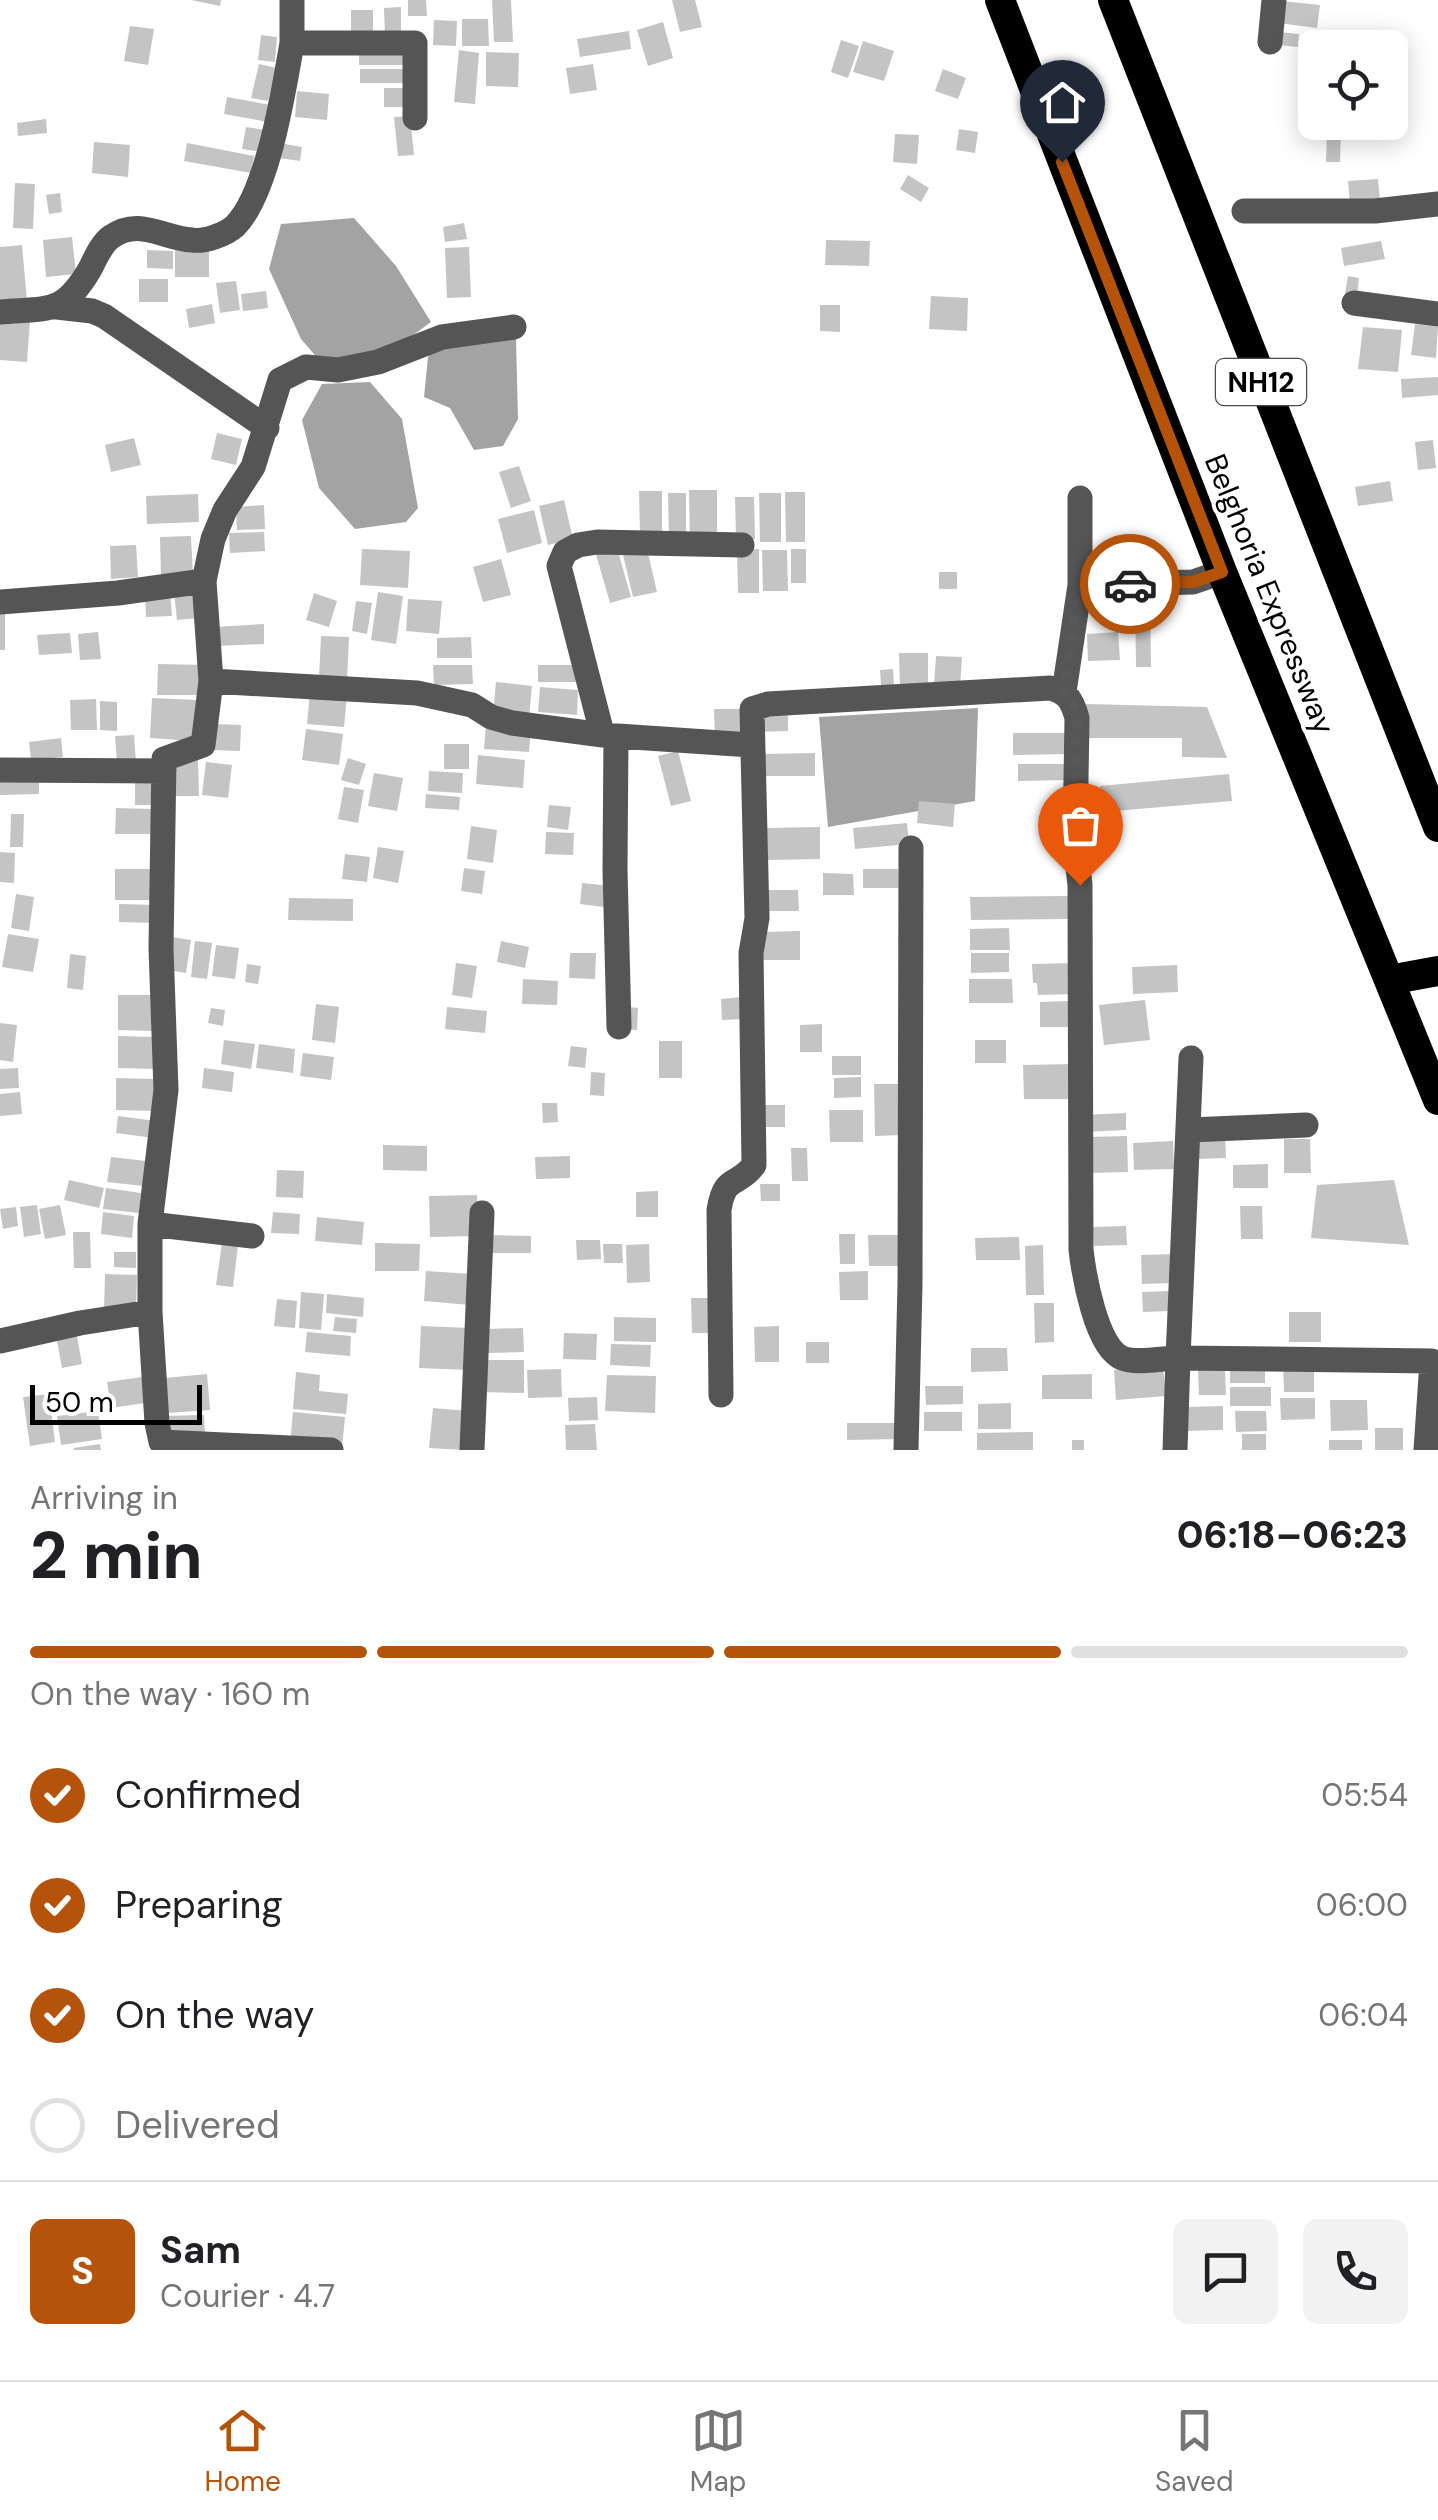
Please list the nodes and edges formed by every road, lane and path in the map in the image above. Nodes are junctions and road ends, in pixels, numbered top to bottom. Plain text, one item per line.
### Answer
1 (292, 0) edge
2 (1000, 0) edge
3 (1113, 0) edge
4 (1274, 0) edge
5 (1270, 42) dead end
6 (292, 43) junction
7 (415, 118) dead end
8 (1438, 204) edge
9 (1244, 211) dead end
10 (1354, 303) dead end
11 (58, 307) junction
12 (0, 312) edge
13 (1438, 314) edge
14 (514, 327) dead end
15 (267, 428) junction
16 (1080, 498) dead end
17 (742, 546) dead end
18 (1222, 572) junction
19 (204, 580) junction
20 (1080, 585) junction
21 (0, 602) edge
22 (211, 680) junction
23 (1064, 692) junction
24 (609, 734) junction
25 (751, 745) junction
26 (0, 770) edge
27 (164, 771) junction
28 (1438, 827) edge
29 (912, 848) dead end
30 (1438, 971) edge
31 (1390, 980) junction
32 (619, 1027) dead end
33 (1429, 1051) edge
34 (1191, 1058) dead end
35 (1438, 1100) edge
36 (1306, 1125) dead end
37 (1189, 1130) junction
38 (482, 1212) dead end
39 (150, 1224) junction
40 (252, 1236) dead end
41 (150, 1312) junction
42 (0, 1341) edge
43 (1178, 1358) junction
44 (721, 1394) dead end
45 (272, 1448) edge
46 (331, 1450) edge
47 (472, 1450) edge
48 (906, 1450) edge
49 (1175, 1450) edge
50 (1426, 1450) edge

1 - 6 street
2 - 18 highway, Belghoria Expressway
3 - 28 highway, NH12
4 - 5 street
6 - 7 street
6 - 11 street
8 - 9 street
10 - 13 street
11 - 12 street
11 - 15 street
14 - 15 street
15 - 19 street
16 - 20 street
17 - 24 street
18 - 20 street
18 - 31 highway, Belghoria Expressway
19 - 21 street
19 - 22 street
20 - 23 street
22 - 24 street
22 - 27 street
23 - 25 street
23 - 43 street
24 - 25 street
24 - 32 street
25 - 44 street
26 - 27 street
27 - 39 street
29 - 48 street
30 - 31 highway
31 - 33 highway, Belghoria Expressway
33 - 35 highway, Belghoria Expressway
34 - 37 street
36 - 37 street
37 - 43 street
38 - 47 street
39 - 40 street
39 - 41 street
41 - 42 street
41 - 45 street
43 - 49 street
43 - 50 street
45 - 46 street

